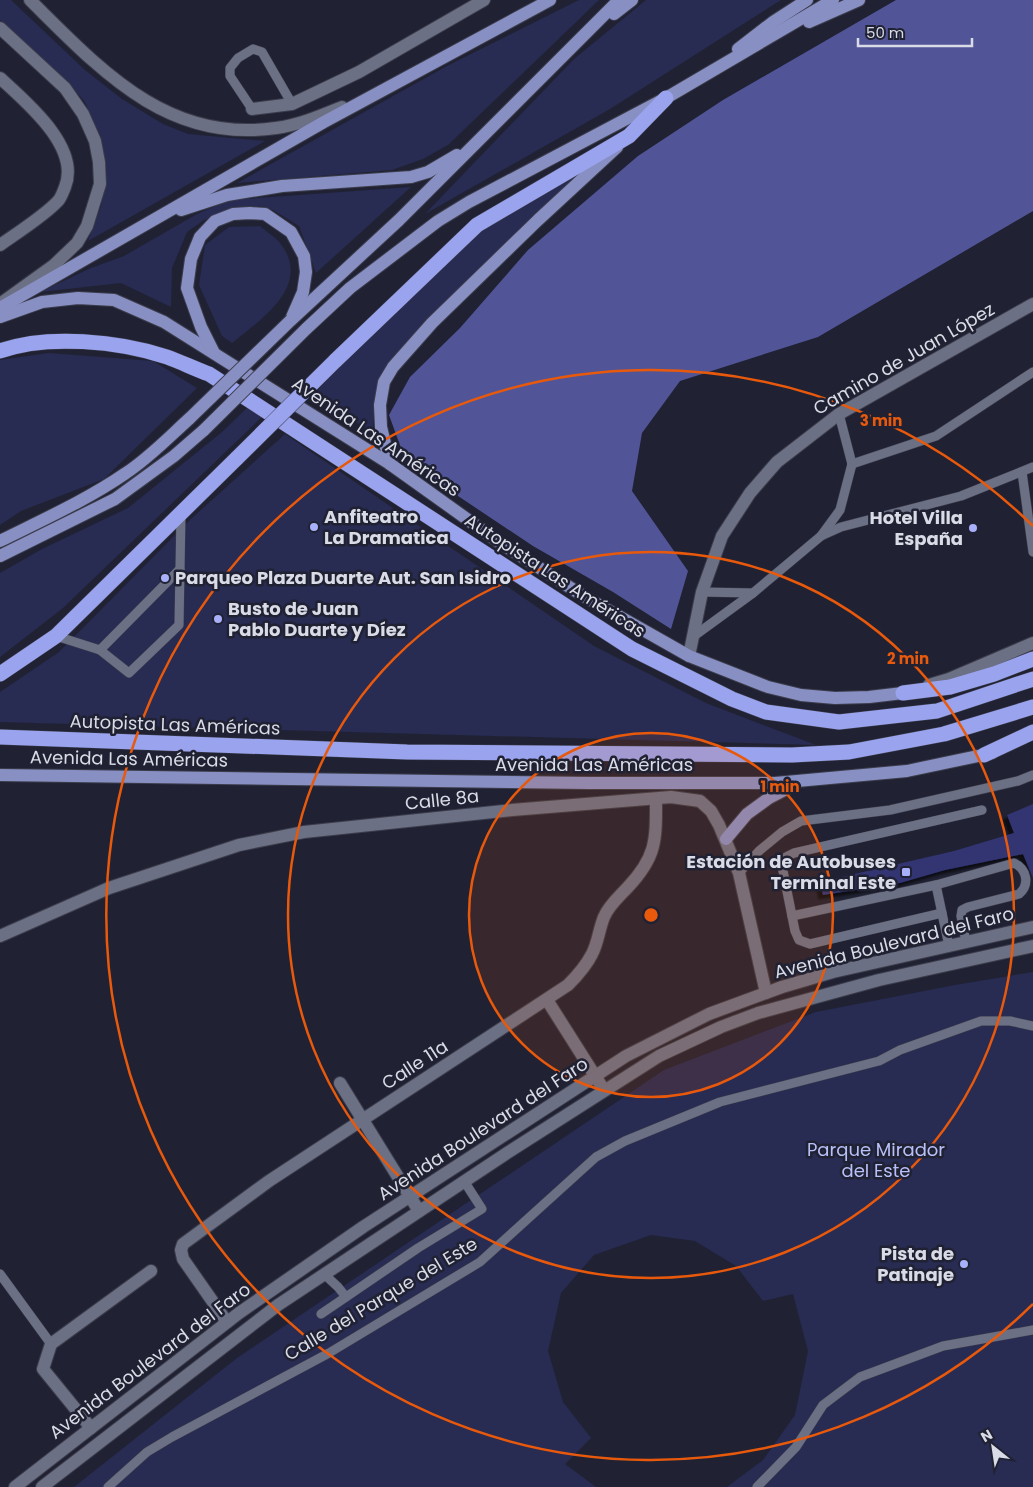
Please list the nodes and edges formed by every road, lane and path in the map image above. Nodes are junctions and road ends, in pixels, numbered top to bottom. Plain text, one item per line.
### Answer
1 (30, 0) edge
2 (484, 0) edge
3 (550, 0) edge
4 (619, 0) edge
5 (632, 0) edge
6 (807, 0) edge
7 (833, 0) edge
8 (859, 0) edge
9 (0, 28) edge
10 (580, 40) junction
11 (761, 43) junction
12 (0, 78) edge
13 (698, 79) junction
14 (388, 89) junction
15 (666, 98) junction
16 (292, 104) junction
17 (252, 109) joint
18 (500, 120) junction
19 (629, 136) junction
20 (156, 218) junction
21 (0, 245) edge
22 (0, 303) edge
23 (1033, 304) edge
24 (0, 308) edge
25 (0, 318) edge
26 (291, 320) junction
27 (0, 351) edge
28 (214, 353) junction
29 (1033, 372) edge
30 (839, 414) junction
31 (390, 464) junction
32 (852, 464) junction
33 (1033, 467) edge
34 (1022, 472) junction
35 (181, 512) junction
36 (821, 536) junction
37 (0, 541) edge
38 (1033, 552) edge
39 (0, 556) edge
40 (180, 568) junction
41 (702, 592) junction
42 (753, 592) junction
43 (56, 636) junction
44 (694, 636) junction
45 (1033, 644) edge
46 (100, 650) junction
47 (689, 656) junction
48 (1033, 659) edge
49 (0, 674) edge
50 (1033, 679) edge
51 (903, 693) junction
52 (1033, 707) edge
53 (1033, 732) edge
54 (0, 737) edge
55 (1033, 741) edge
56 (984, 755) junction
57 (0, 775) edge
58 (1033, 775) edge
59 (803, 780) junction
60 (699, 783) junction
61 (656, 799) junction
62 (700, 801) junction
63 (982, 810) dead end
64 (726, 839) junction
65 (739, 873) junction
66 (936, 885) junction
67 (942, 913) junction
68 (792, 916) junction
69 (1033, 927) edge
70 (0, 936) edge
71 (966, 942) junction
72 (949, 946) junction
73 (1033, 946) edge
74 (766, 993) junction
75 (547, 1000) junction
76 (1033, 1026) edge
77 (595, 1076) junction
78 (340, 1082) dead end
79 (604, 1090) junction
80 (364, 1120) junction
81 (464, 1181) junction
82 (410, 1198) junction
83 (419, 1211) junction
84 (151, 1271) dead end
85 (0, 1274) edge
86 (324, 1274) junction
87 (346, 1297) junction
88 (320, 1314) dead end
89 (227, 1322) junction
90 (1033, 1330) edge
91 (51, 1344) junction
92 (91, 1428) junction
93 (15, 1487) edge
94 (42, 1487) edge
95 (108, 1487) edge
96 (757, 1487) edge

1 - 14 street
2 - 16 street
3 - 14 main road
4 - 10 main road
5 - 10 main road
6 - 13 main road
7 - 11 main road
8 - 11 main road
9 - 22 street
10 - 18 main road
11 - 13 main road
12 - 21 street
13 - 15 main road
14 - 20 main road
15 - 19 highway
15 - 39 main road, bridge
16 - 17 street
16 - 17 lane
18 - 20 main road
18 - 26 main road
19 - 31 main road
19 - 35 highway, bridge
20 - 24 main road
23 - 30 street, Camino de Juan López
25 - 28 main road, Avenida Las Américas
26 - 28 main road
26 - 37 main road, bridge
27 - 50 highway, Autopista Las Américas
28 - 31 main road, Avenida Las Américas
29 - 32 lane
30 - 32 lane
30 - 41 street, Camino de Juan López
31 - 47 main road, Avenida Las Américas
32 - 36 lane
33 - 34 lane
34 - 36 lane
34 - 38 lane
35 - 40 lane
35 - 43 highway
36 - 42 lane
40 - 46 lane
40 - 46 lane
41 - 42 lane
41 - 44 street, Camino de Juan López
42 - 44 lane
43 - 46 lane
43 - 49 highway
44 - 47 street, Camino de Juan López
45 - 51 street, Avenida Las Américas
47 - 51 main road, Avenida Las Américas
48 - 51 highway
52 - 54 highway, Autopista Las Américas
53 - 56 highway
55 - 56 main road, Avenida Las Américas
56 - 59 main road, Avenida Las Américas
57 - 60 main road, Avenida Las Américas
58 - 65 lane
59 - 60 main road, Avenida Las Américas
59 - 64 main road
60 - 62 street
61 - 62 street, Calle 8a
61 - 70 street, Calle 8a
61 - 75 street, Calle 11a
62 - 64 street
63 - 68 lane
64 - 65 street
65 - 74 street
66 - 67 lane
66 - 68 lane
66 - 71 lane
67 - 68 lane
67 - 72 lane
69 - 71 street, Avenida Boulevard del Faro
71 - 72 street, Avenida Boulevard del Faro
72 - 74 street, Avenida Boulevard del Faro
73 - 79 street, Avenida Boulevard del Faro
74 - 77 street, Avenida Boulevard del Faro
75 - 77 street
75 - 80 street, Calle 11a
76 - 95 lane, Calle del Parque del Este
77 - 79 street
77 - 82 street, Avenida Boulevard del Faro
78 - 80 street
79 - 81 street, Avenida Boulevard del Faro
80 - 82 street
80 - 89 street, Calle 11a
81 - 83 street, Avenida Boulevard del Faro
81 - 87 lane
82 - 83 street
82 - 89 street, Avenida Boulevard del Faro
83 - 86 street, Avenida Boulevard del Faro
84 - 91 street
85 - 91 lane
86 - 87 lane
86 - 94 street, Avenida Boulevard del Faro
87 - 88 lane
89 - 92 street, Avenida Boulevard del Faro
90 - 96 lane
91 - 92 street
92 - 93 street, Avenida Boulevard del Faro

